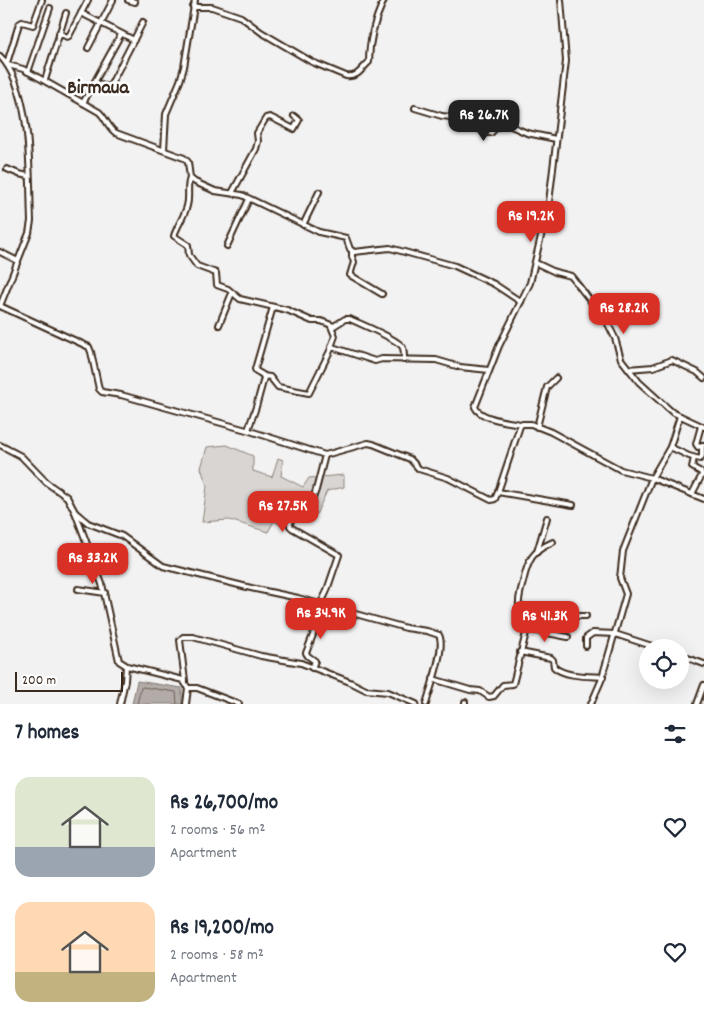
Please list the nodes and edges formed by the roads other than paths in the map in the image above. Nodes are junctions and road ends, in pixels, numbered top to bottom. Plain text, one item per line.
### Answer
1 (42, 0) edge
2 (88, 0) edge
3 (114, 0) edge
4 (128, 0) edge
5 (195, 0) edge
6 (384, 0) edge
7 (561, 0) edge
8 (136, 2) dead end
9 (194, 7) junction
10 (50, 8) dead end
11 (66, 13) dead end
12 (81, 13) junction
13 (143, 22) dead end
14 (101, 24) junction
15 (59, 33) junction
16 (121, 34) junction
17 (134, 40) junction
18 (88, 48) dead end
19 (0, 56) edge
20 (8, 64) junction
21 (28, 72) junction
22 (44, 80) junction
23 (95, 82) junction
24 (83, 103) junction
25 (415, 108) dead end
26 (294, 116) dead end
27 (556, 139) junction
28 (164, 150) junction
29 (7, 169) dead end
30 (28, 176) junction
31 (190, 178) junction
32 (319, 192) dead end
33 (232, 193) junction
34 (249, 199) junction
35 (303, 225) junction
36 (227, 246) dead end
37 (352, 251) junction
38 (0, 252) edge
39 (18, 261) junction
40 (536, 264) junction
41 (232, 293) junction
42 (382, 294) dead end
43 (521, 302) junction
44 (0, 306) edge
45 (273, 307) junction
46 (219, 326) dead end
47 (331, 326) junction
48 (331, 347) junction
49 (404, 360) junction
50 (628, 369) junction
51 (489, 370) junction
52 (264, 376) junction
53 (556, 378) dead end
54 (704, 378) edge
55 (680, 416) junction
56 (521, 424) junction
57 (537, 426) junction
58 (703, 426) edge
59 (248, 430) junction
60 (0, 444) edge
61 (703, 445) edge
62 (670, 447) junction
63 (325, 455) junction
64 (694, 458) junction
65 (652, 478) junction
66 (498, 492) junction
67 (692, 494) junction
68 (704, 499) edge
69 (573, 505) dead end
70 (75, 512) junction
71 (547, 518) dead end
72 (553, 542) dead end
73 (537, 552) junction
74 (78, 589) dead end
75 (105, 593) junction
76 (319, 604) junction
77 (528, 610) junction
78 (586, 616) dead end
79 (527, 629) junction
80 (615, 634) junction
81 (568, 638) dead end
82 (639, 642) edge
83 (586, 646) dead end
84 (520, 652) junction
85 (689, 658) edge
86 (704, 664) edge
87 (126, 666) junction
88 (312, 668) junction
89 (603, 677) junction
90 (433, 679) junction
91 (185, 681) junction
92 (704, 685) edge
93 (188, 688) junction
94 (492, 697) junction
95 (494, 702) dead end
96 (120, 704) edge
97 (186, 704) edge
98 (239, 704) edge
99 (416, 704) edge
100 (427, 704) edge
101 (592, 704) edge
102 (697, 704) edge

1 - 20 street
2 - 12 street
3 - 14 street
4 - 8 street
5 - 9 street
6 - 9 street
7 - 27 street
9 - 28 street
10 - 21 street
11 - 15 street
12 - 14 street
12 - 15 street
13 - 17 street
14 - 16 street
14 - 18 street
15 - 22 street
16 - 17 street
16 - 23 street
17 - 23 street
19 - 20 street
20 - 21 street
20 - 30 street
21 - 22 street
22 - 24 street
23 - 24 street
24 - 28 street
25 - 27 street
26 - 33 street
27 - 40 street
28 - 31 street
29 - 30 street
30 - 39 street
31 - 33 street
31 - 41 street
32 - 35 street
33 - 34 street
34 - 35 street
34 - 36 street
35 - 37 street
37 - 42 street
37 - 43 street
38 - 39 street
39 - 44 street
40 - 43 street
40 - 50 street
41 - 45 street
41 - 46 street
43 - 51 street
44 - 59 street
45 - 47 street
45 - 52 street
47 - 48 street
47 - 49 street
48 - 49 street
48 - 52 street
49 - 51 street
50 - 54 street
50 - 55 street
51 - 56 street
52 - 59 street
53 - 57 street
55 - 58 street
55 - 62 street
56 - 57 street
56 - 66 street
57 - 65 street
58 - 61 street
59 - 63 street
60 - 70 street
61 - 64 street
62 - 64 street
62 - 65 street
63 - 66 street
63 - 76 street
64 - 67 street
65 - 67 street
65 - 80 street
66 - 69 street
67 - 68 street
70 - 75 street
70 - 76 street
71 - 73 street
72 - 73 street
73 - 77 street
74 - 75 street
75 - 87 street
76 - 88 street
76 - 90 street
77 - 78 street
77 - 79 street
79 - 81 street
79 - 84 street
80 - 82 street
80 - 83 street
80 - 89 street
84 - 89 street
84 - 94 street
85 - 86 street
87 - 91 street
87 - 96 street
88 - 91 street
88 - 99 street
89 - 101 street
90 - 94 street
90 - 100 street
91 - 93 street
92 - 102 street
93 - 97 street
93 - 98 street
94 - 95 street

